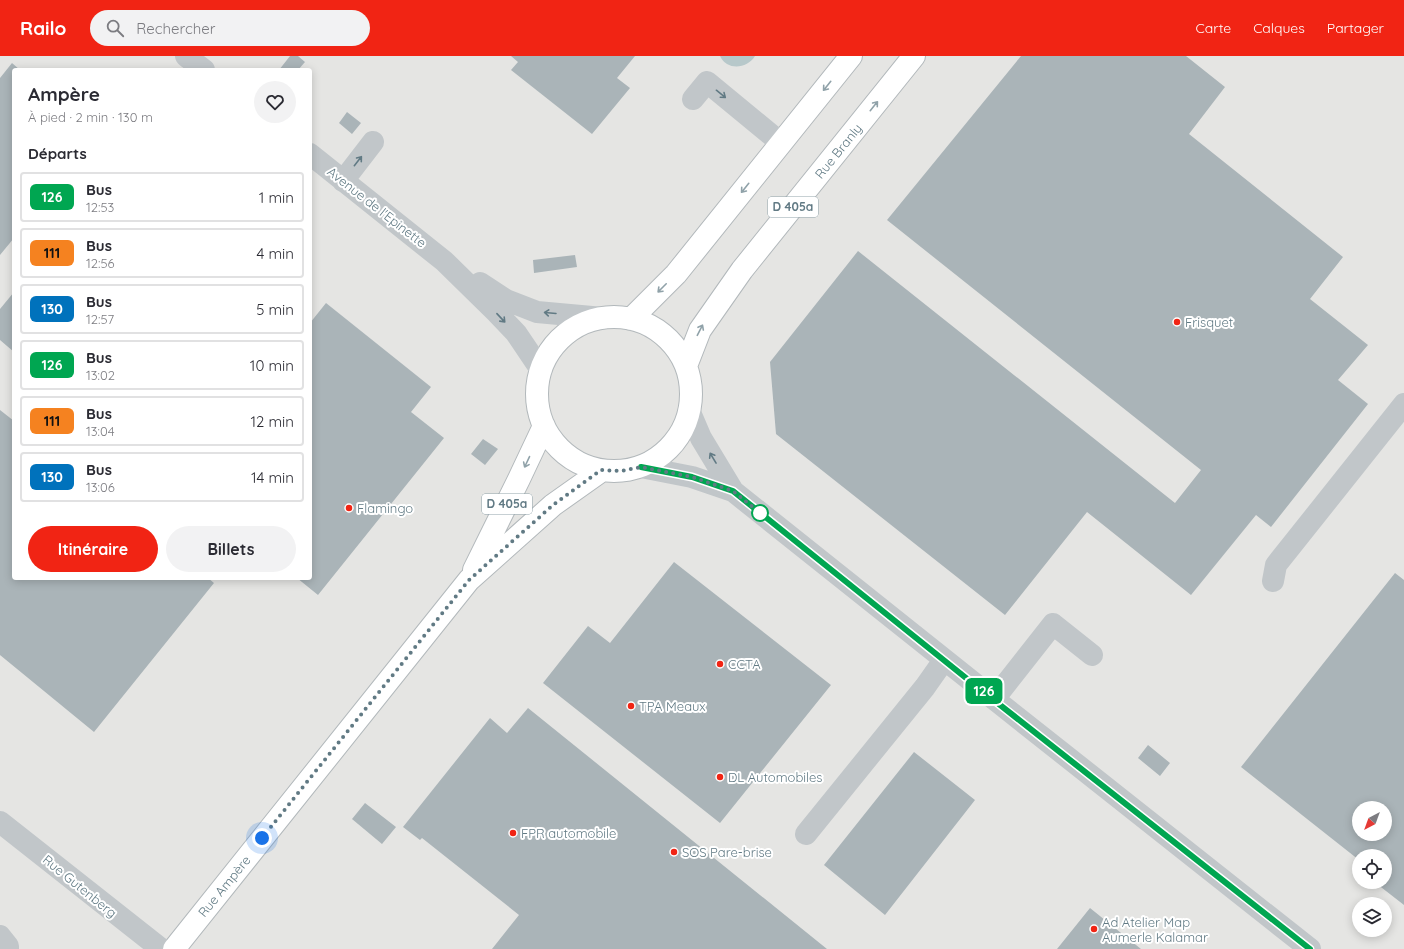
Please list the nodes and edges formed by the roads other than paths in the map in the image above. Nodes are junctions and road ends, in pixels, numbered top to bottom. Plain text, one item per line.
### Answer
1 (186, 56) edge
2 (851, 56) edge
3 (914, 56) edge
4 (201, 68) edge
5 (693, 99) dead end
6 (373, 142) dead end
7 (781, 143) junction
8 (312, 156) edge
9 (343, 180) junction
10 (444, 261) junction
11 (603, 318) junction
12 (631, 319) junction
13 (686, 366) junction
14 (541, 370) junction
15 (1404, 404) edge
16 (689, 410) junction
17 (544, 426) junction
18 (641, 467) junction
19 (601, 470) junction
20 (733, 491) junction
21 (469, 580) junction
22 (1273, 581) dead end
23 (1092, 655) dead end
24 (944, 660) junction
25 (994, 699) junction
26 (0, 822) edge
27 (806, 834) dead end
28 (0, 936) edge
29 (8, 949) edge
30 (161, 949) edge
31 (174, 949) edge
32 (1310, 949) edge

1 - 4 street
2 -> 7 main road
13 -> 3 main road, Rue Branly / D 405a
5 -> 7 street
9 -> 6 street
7 -> 12 main road
8 - 9 street, Avenue de l'Epinette
9 - 10 street, Avenue de l'Epinette
11 -> 10 street, Avenue de l'Epinette
10 -> 14 street, Avenue de l'Epinette
11 - 12 main road
11 - 14 main road
12 - 13 main road
13 - 16 main road
14 - 17 main road
15 - 22 street
16 - 18 main road
20 -> 16 street
17 - 19 main road
17 -> 21 main road, Rue Ampère / D 405a
18 - 19 main road
18 - 20 street
19 - 21 main road, Rue Ampère / D 405a
20 - 24 street
21 - 31 main road, Rue Ampère / D 405a
23 - 25 street
24 - 25 street
24 - 27 street
25 - 32 street
26 - 30 street, Rue Gutenberg
28 - 29 street

